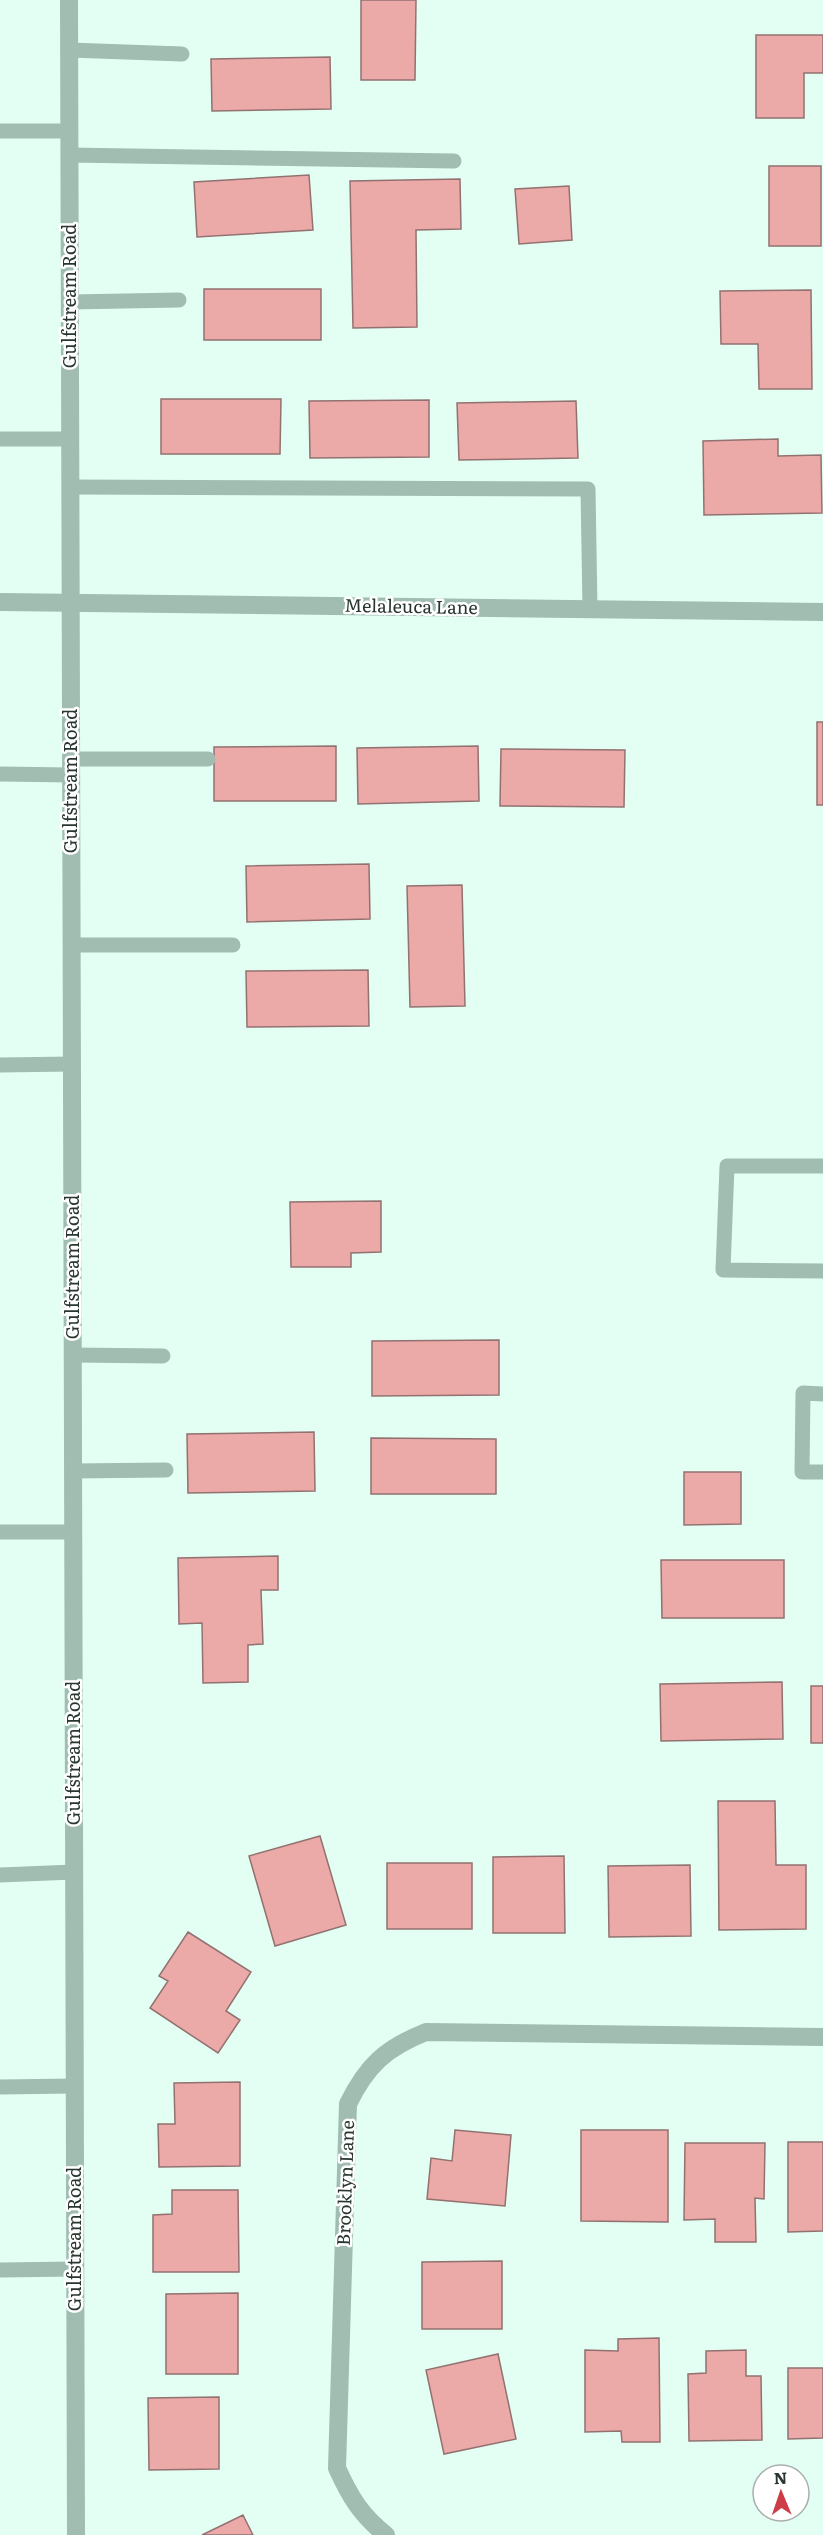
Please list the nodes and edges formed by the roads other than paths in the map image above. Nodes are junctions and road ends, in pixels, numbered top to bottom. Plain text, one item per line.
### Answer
1 (69, 0) edge
2 (69, 50) junction
3 (182, 54) dead end
4 (0, 131) edge
5 (69, 131) junction
6 (69, 155) junction
7 (454, 161) dead end
8 (179, 300) dead end
9 (70, 302) junction
10 (0, 439) edge
11 (70, 439) junction
12 (70, 487) junction
13 (0, 602) edge
14 (71, 603) junction
15 (590, 609) junction
16 (823, 612) edge
17 (208, 759) dead end
18 (71, 767) junction
19 (0, 774) edge
20 (72, 945) junction
21 (233, 945) dead end
22 (72, 1064) junction
23 (0, 1065) edge
24 (823, 1166) edge
25 (823, 1271) edge
26 (73, 1355) junction
27 (163, 1356) dead end
28 (823, 1394) edge
29 (166, 1470) dead end
30 (73, 1471) junction
31 (823, 1472) edge
32 (0, 1532) edge
33 (73, 1532) junction
34 (74, 1872) junction
35 (0, 1875) edge
36 (823, 2037) edge
37 (74, 2086) junction
38 (0, 2087) edge
39 (75, 2269) junction
40 (0, 2270) edge
41 (76, 2535) edge
42 (386, 2535) edge

1 - 2 street, Gulfstream Road
2 - 3 lane
2 - 5 street, Gulfstream Road
4 - 5 lane
5 - 6 street, Gulfstream Road
6 - 7 lane
6 - 9 street, Gulfstream Road
8 - 9 lane
9 - 11 street, Gulfstream Road
10 - 11 lane
11 - 12 street, Gulfstream Road
12 - 14 street, Gulfstream Road
12 - 15 lane
13 - 14 street, Melaleuca Lane
14 - 15 street, Melaleuca Lane
14 - 18 street, Gulfstream Road
15 - 16 street, Melaleuca Lane
17 - 18 lane
18 - 19 lane
18 - 20 street, Gulfstream Road
20 - 21 lane
20 - 22 street, Gulfstream Road
22 - 23 lane
22 - 26 street, Gulfstream Road
24 - 25 lane
26 - 27 lane
26 - 30 street, Gulfstream Road
28 - 31 lane
29 - 30 lane
30 - 33 street, Gulfstream Road
32 - 33 lane
33 - 34 street, Gulfstream Road
34 - 35 lane
34 - 37 street, Gulfstream Road
36 - 42 street, Brooklyn Lane
37 - 38 lane
37 - 39 street, Gulfstream Road
39 - 40 lane
39 - 41 street, Gulfstream Road

